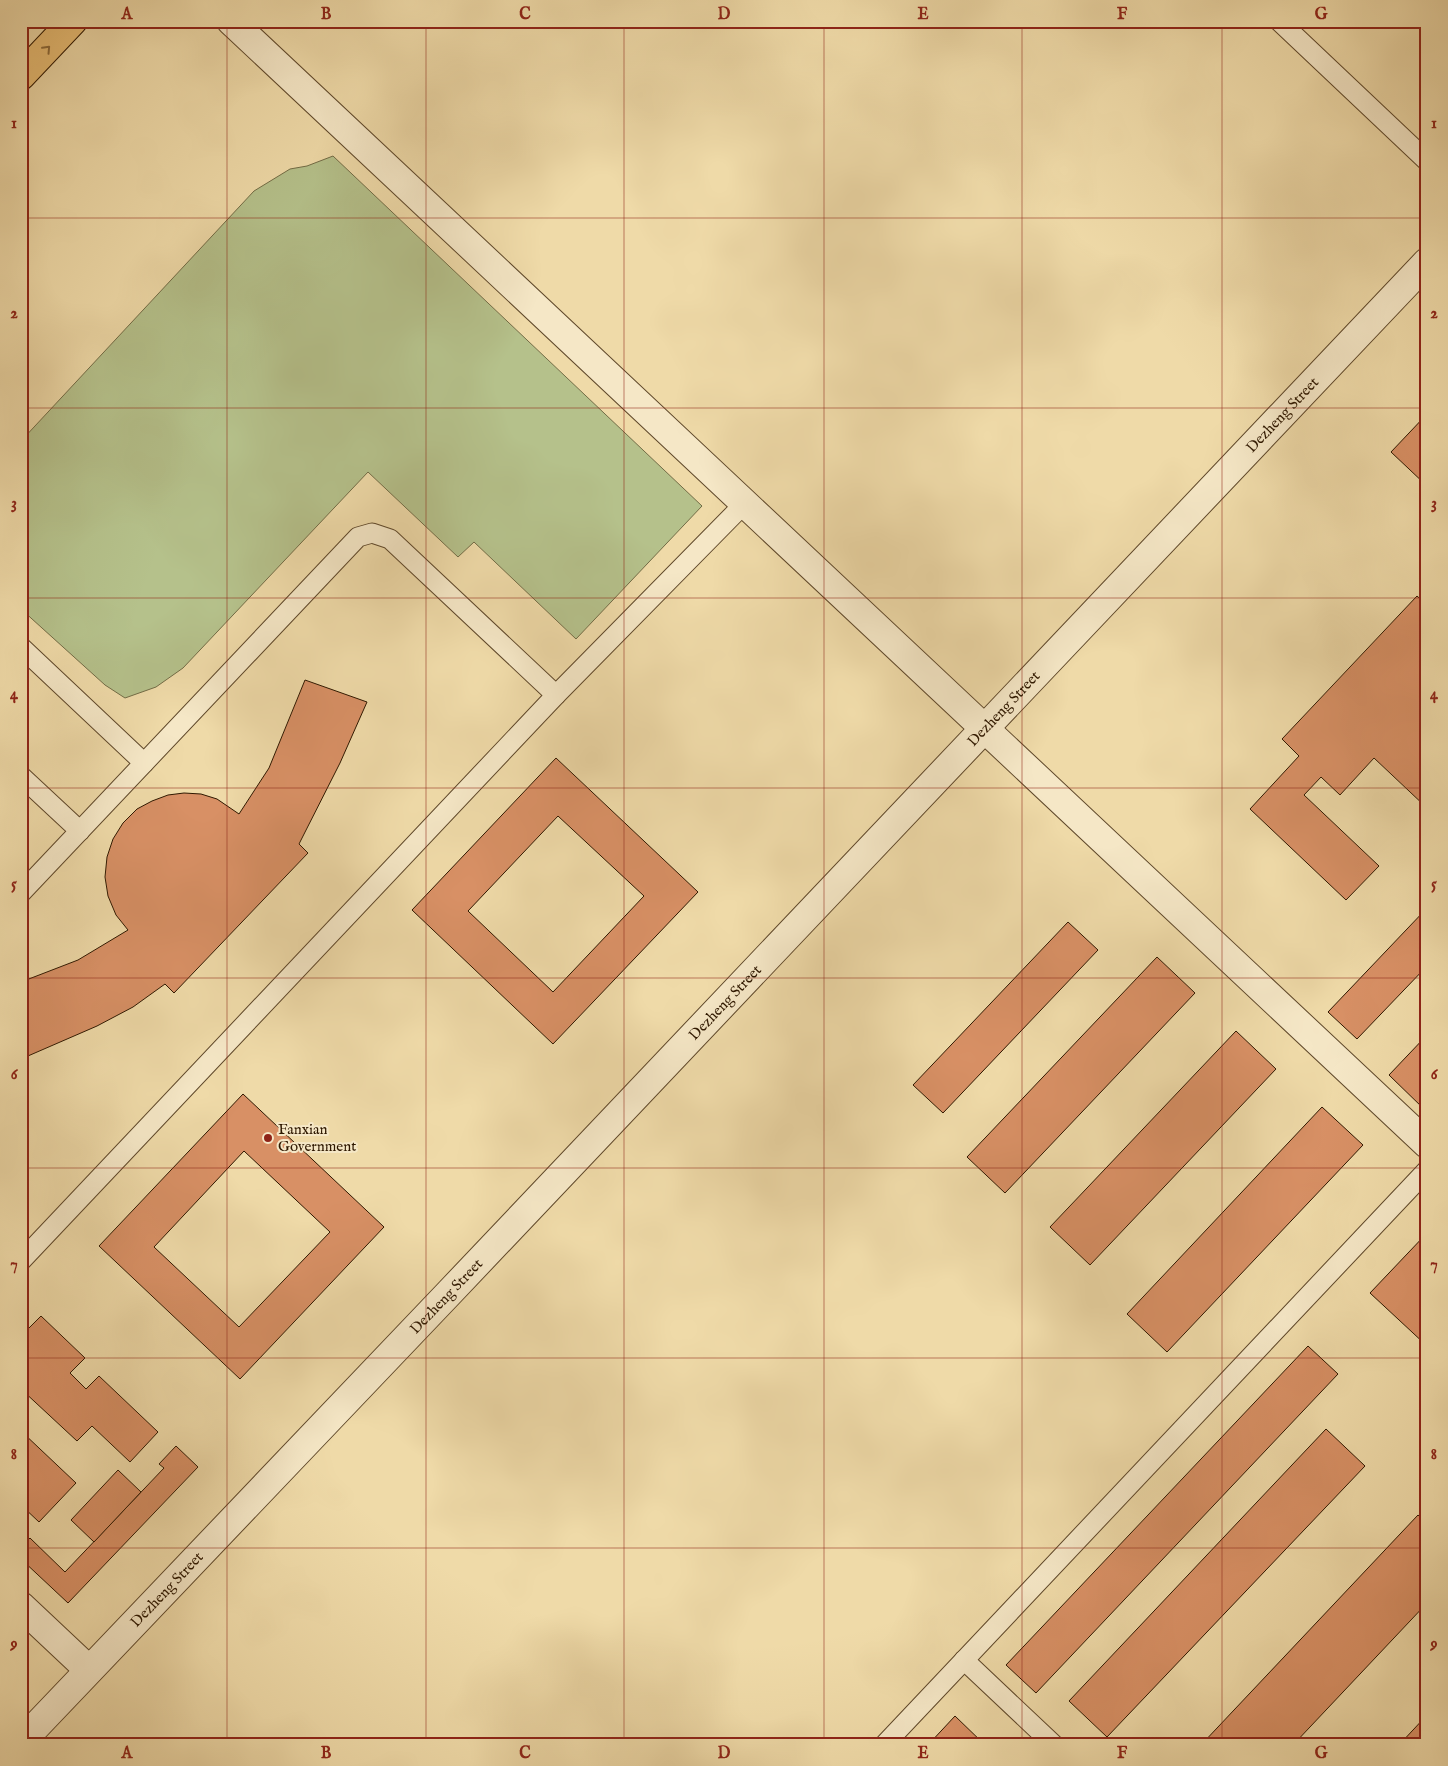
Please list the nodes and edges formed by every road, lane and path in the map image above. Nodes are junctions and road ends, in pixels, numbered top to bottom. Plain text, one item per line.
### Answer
1 (73, 21) edge
2 (231, 21) edge
3 (1279, 21) edge
4 (21, 76) edge
5 (1427, 161) edge
6 (1427, 262) edge
7 (744, 504) junction
8 (21, 647) edge
9 (556, 696) junction
10 (984, 729) junction
11 (144, 763) junction
12 (21, 776) edge
13 (80, 831) junction
14 (21, 893) edge
15 (1427, 1144) edge
16 (1427, 1170) edge
17 (24, 1252) edge
18 (21, 1606) edge
19 (964, 1660) junction
20 (89, 1670) junction
21 (21, 1742) edge
22 (884, 1745) edge
23 (1054, 1745) edge

4 -> 1 highway
2 - 7 street
3 - 5 lane
6 - 10 street, Dezheng Street
7 - 9 lane
7 - 10 street
8 - 11 lane
9 - 11 lane
9 - 17 lane
10 - 15 street
10 - 20 street, Dezheng Street
11 - 13 lane
12 - 13 lane
13 - 14 lane
16 - 19 lane
18 - 20 street
19 - 22 lane
19 - 23 lane
20 - 21 street, Dezheng Street

